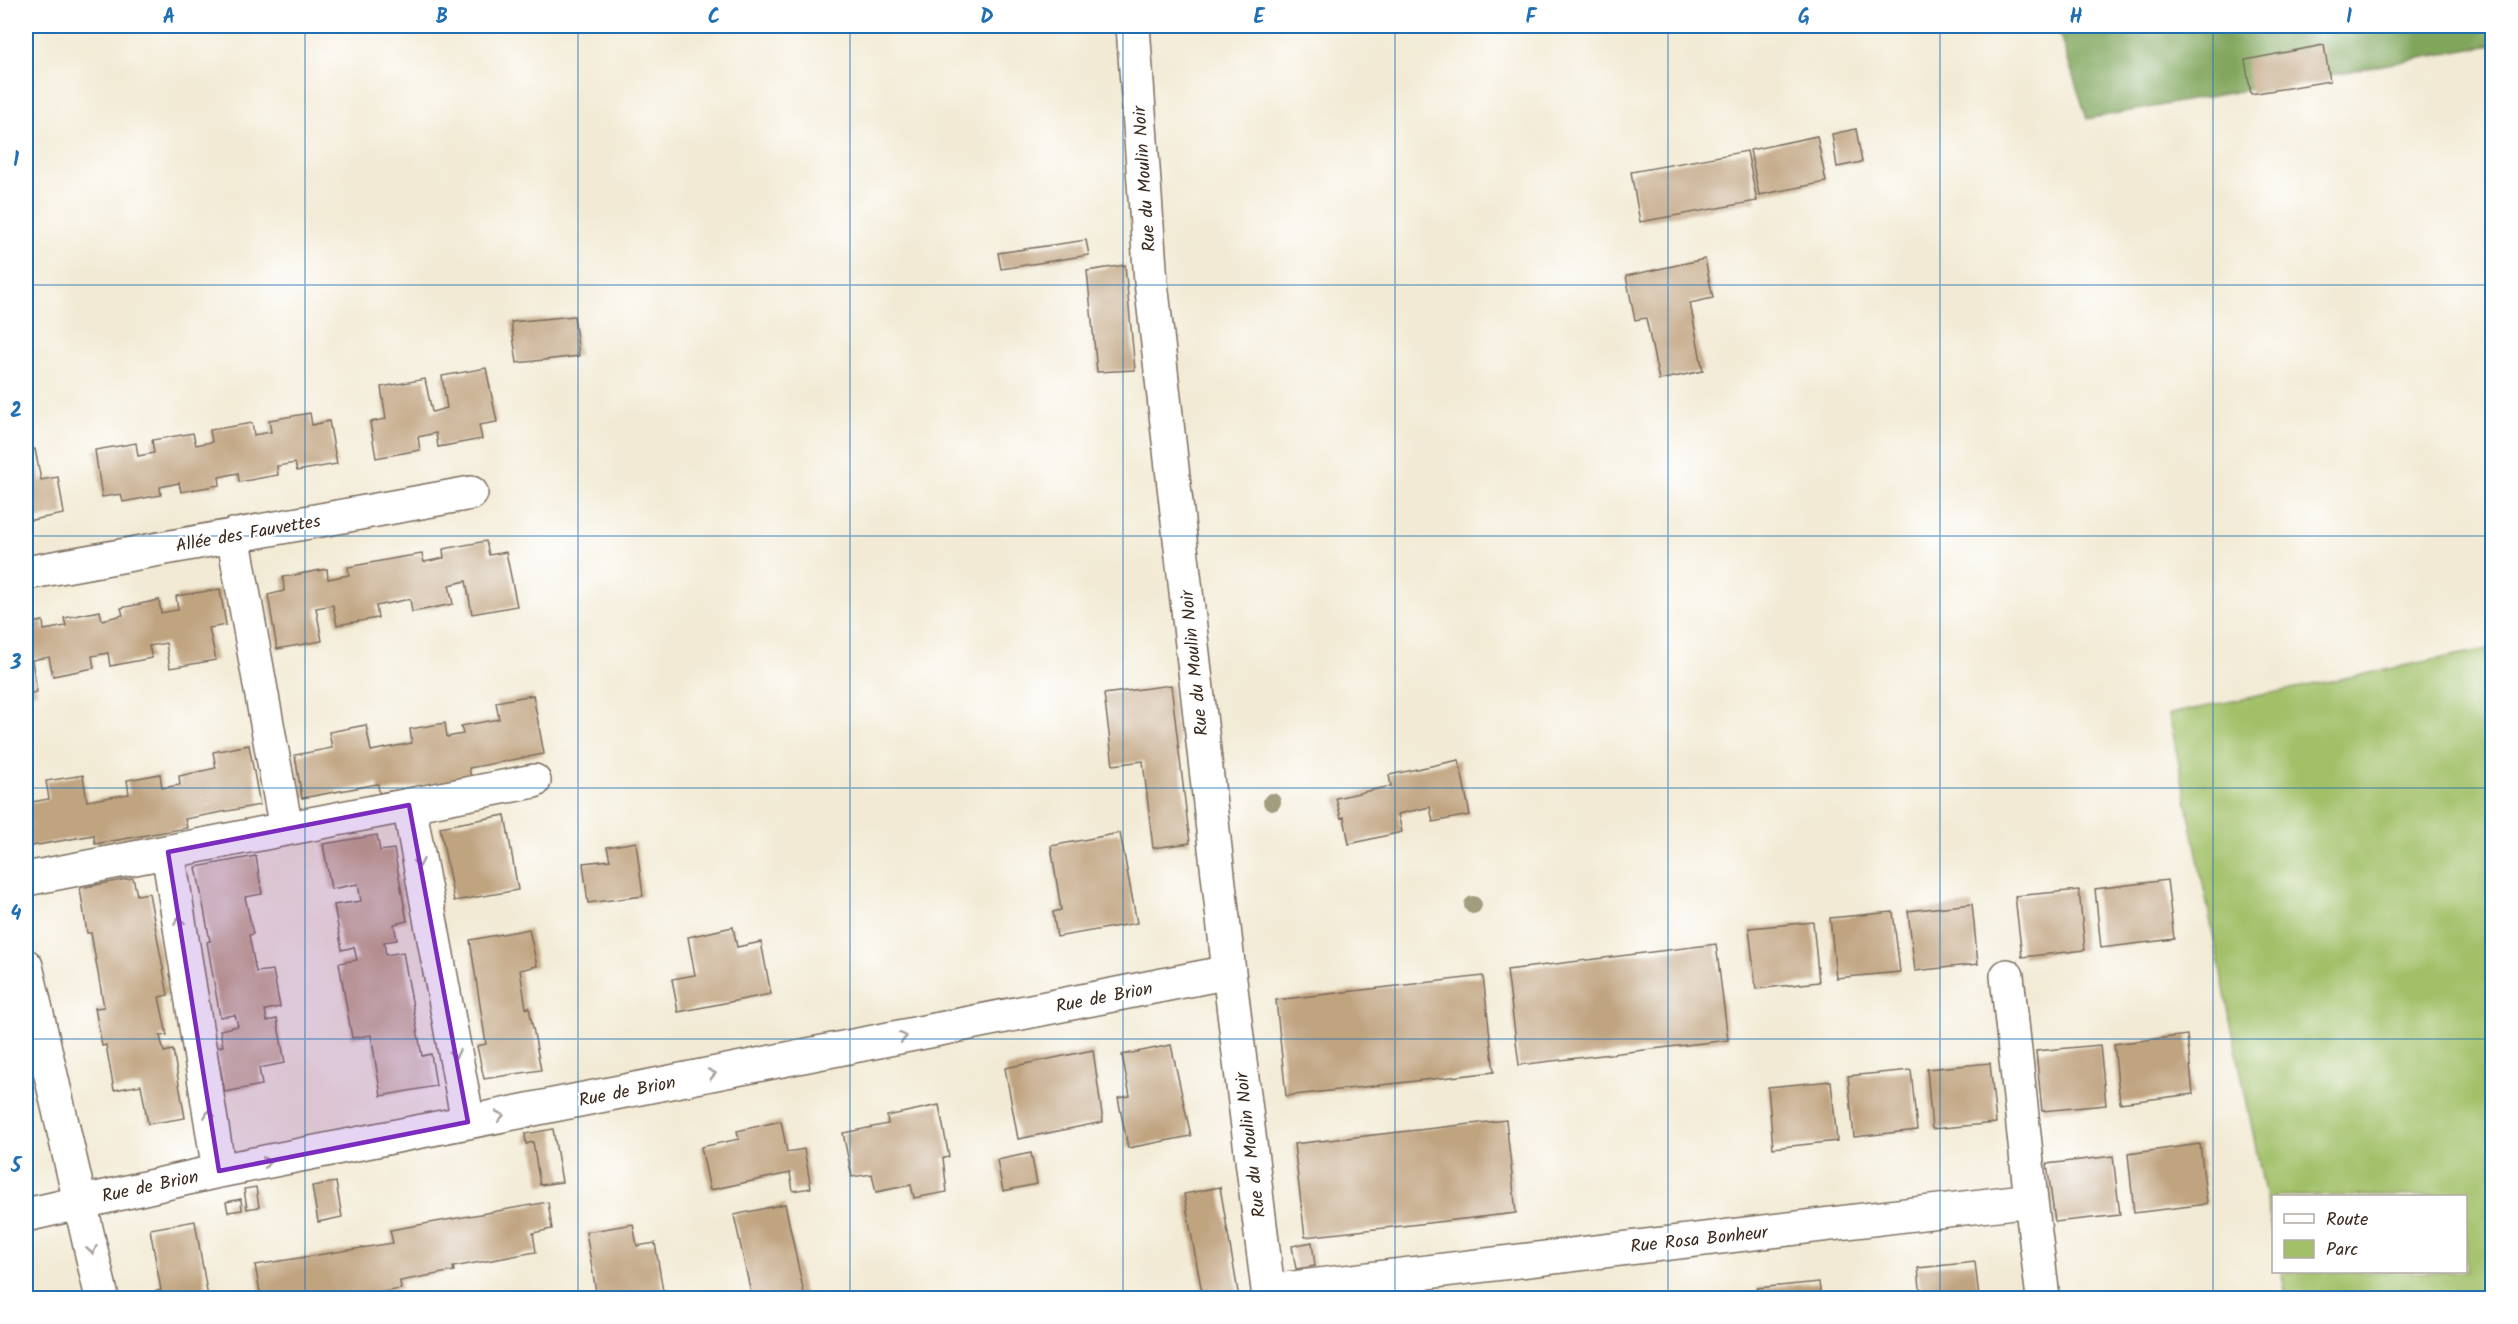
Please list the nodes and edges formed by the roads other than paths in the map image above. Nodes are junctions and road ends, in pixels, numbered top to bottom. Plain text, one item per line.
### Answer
1 (1133, 26) edge
2 (471, 493) dead end
3 (233, 535) junction
4 (26, 573) edge
5 (534, 781) dead end
6 (409, 805) junction
7 (286, 829) junction
8 (168, 852) junction
9 (26, 879) edge
10 (26, 966) edge
11 (1229, 972) junction
12 (2007, 976) dead end
13 (468, 1122) junction
14 (219, 1171) junction
15 (2031, 1200) junction
16 (81, 1201) junction
17 (26, 1215) edge
18 (1268, 1295) edge
19 (102, 1299) edge
20 (2043, 1299) edge

1 - 11 street, Rue du Moulin Noir
2 - 3 street, Allée des Fauvettes
3 - 4 street, Allée des Fauvettes
3 - 7 street
5 - 6 street
6 - 7 street
6 -> 13 street
7 - 8 street
8 - 9 street
14 -> 8 street
10 - 16 street
13 -> 11 street, Rue de Brion
11 - 18 street, Rue du Moulin Noir
12 - 15 street
14 -> 13 street, Rue de Brion
14 - 16 street, Rue de Brion
15 - 18 street, Rue Rosa Bonheur
15 - 20 street
16 - 17 street, Rue de Brion
16 -> 19 street

